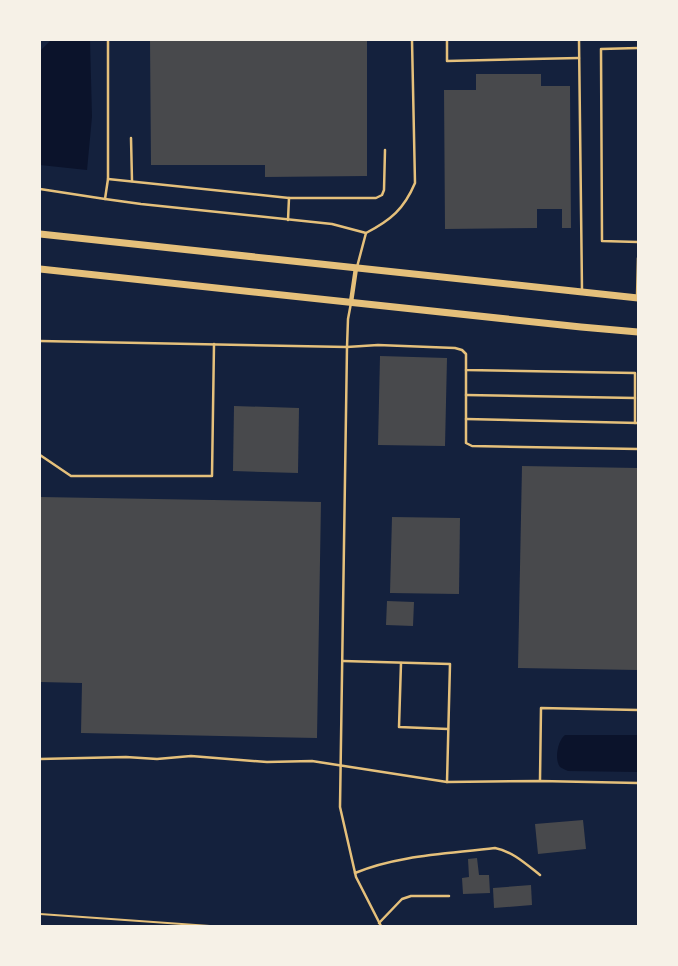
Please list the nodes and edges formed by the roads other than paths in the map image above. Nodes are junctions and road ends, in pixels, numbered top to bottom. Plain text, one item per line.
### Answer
1 (108, 40) edge
2 (412, 40) edge
3 (447, 40) edge
4 (579, 40) edge
5 (638, 48) edge
6 (579, 58) junction
7 (131, 138) dead end
8 (385, 150) dead end
9 (108, 178) junction
10 (132, 181) junction
11 (40, 189) edge
12 (289, 198) junction
13 (105, 199) junction
14 (288, 220) junction
15 (366, 233) junction
16 (40, 234) edge
17 (638, 242) edge
18 (638, 258) edge
19 (356, 268) junction
20 (40, 269) edge
21 (582, 292) junction
22 (637, 298) edge
23 (351, 302) junction
24 (638, 332) edge
25 (40, 341) edge
26 (214, 344) junction
27 (347, 347) junction
28 (466, 370) junction
29 (466, 394) junction
30 (635, 398) junction
31 (466, 419) junction
32 (637, 422) edge
33 (638, 449) edge
34 (40, 455) edge
35 (343, 661) junction
36 (401, 663) junction
37 (638, 710) edge
38 (448, 729) junction
39 (40, 758) edge
40 (340, 766) junction
41 (540, 781) junction
42 (447, 782) junction
43 (638, 783) edge
44 (355, 874) junction
45 (540, 875) dead end
46 (450, 896) dead end
47 (380, 925) edge

1 - 9 lane
2 - 15 lane
3 - 6 lane
4 - 6 lane
5 - 17 lane
6 - 21 lane
7 - 10 lane
8 - 12 lane
9 - 10 lane
9 - 13 lane
10 - 12 lane
11 - 13 lane
12 - 14 lane
13 - 14 lane
14 - 15 lane
15 - 19 lane
16 - 19 main road
18 - 22 lane
19 - 21 main road
19 - 23 street
20 - 23 main road
21 - 22 main road
23 - 24 main road
23 - 27 lane
25 - 26 lane
26 - 27 lane
26 - 34 lane
27 - 28 lane
27 - 35 lane
28 - 29 lane
28 - 30 lane
29 - 30 lane
29 - 31 lane
30 - 32 lane
31 - 32 lane
31 - 33 lane
35 - 36 lane
35 - 40 lane
36 - 38 lane
36 - 38 lane
37 - 41 lane
38 - 42 lane
39 - 40 lane
40 - 42 lane
40 - 44 lane
41 - 42 lane
41 - 43 lane
44 - 45 lane
44 - 47 lane
46 - 47 lane

